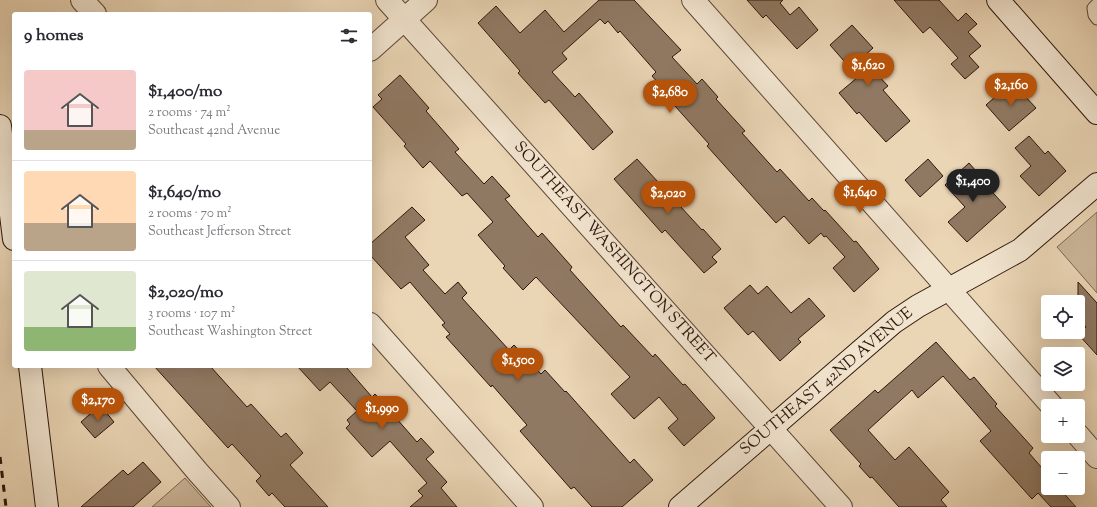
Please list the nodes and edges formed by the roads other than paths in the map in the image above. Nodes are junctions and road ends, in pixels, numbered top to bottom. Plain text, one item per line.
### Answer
1 (82, 0) edge
2 (387, 0) edge
3 (426, 0) edge
4 (693, 0) edge
5 (998, 0) edge
6 (1097, 4) edge
7 (92, 12) edge
8 (404, 19) junction
9 (1097, 19) edge
10 (372, 48) edge
11 (1097, 113) edge
12 (0, 126) edge
13 (1097, 184) edge
14 (12, 223) edge
15 (949, 289) junction
16 (372, 326) edge
17 (30, 368) edge
18 (111, 368) edge
19 (1046, 399) edge
20 (771, 428) junction
21 (1085, 443) edge
22 (1097, 456) edge
23 (47, 507) edge
24 (229, 507) edge
25 (532, 507) edge
26 (680, 507) edge
27 (841, 507) edge

1 - 7 street
2 - 8 street, SOUTHEAST WASHINGTON STREET
3 - 8 street
4 - 15 street
5 - 11 street
6 - 9 lane
8 - 10 street
8 - 20 street, SOUTHEAST WASHINGTON STREET
12 - 14 street
13 - 15 street, SOUTHEAST 42ND AVENUE
15 - 19 street
15 - 20 street, SOUTHEAST 42ND AVENUE
16 - 25 street
17 - 23 street
18 - 24 street
20 - 26 street, SOUTHEAST 42ND AVENUE
20 - 27 street, SOUTHEAST WASHINGTON STREET
21 - 22 street

